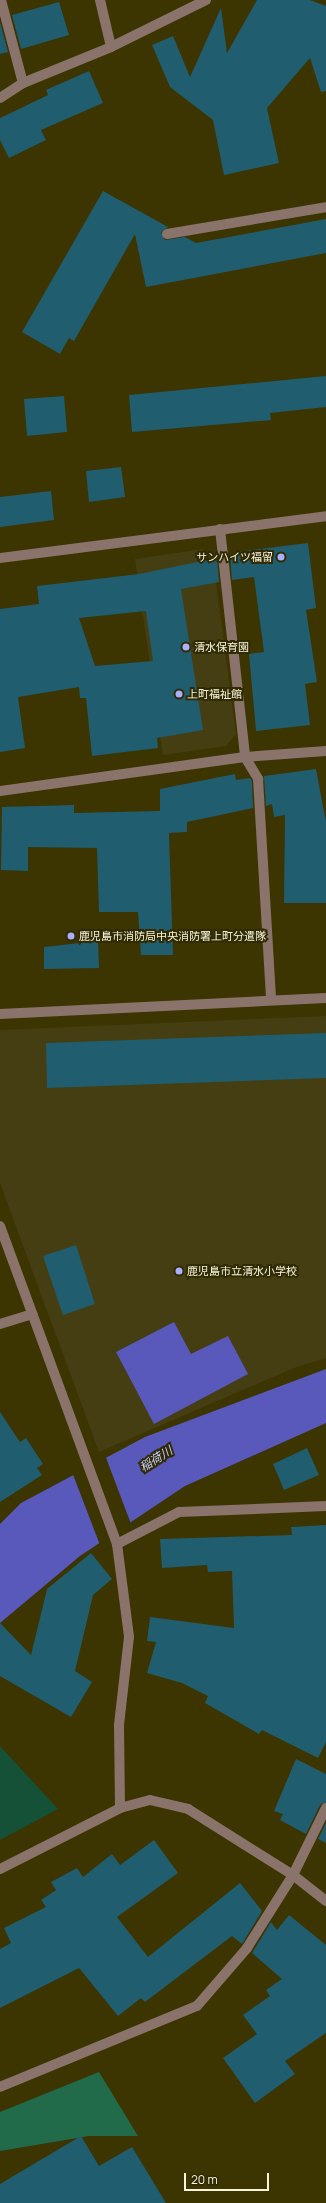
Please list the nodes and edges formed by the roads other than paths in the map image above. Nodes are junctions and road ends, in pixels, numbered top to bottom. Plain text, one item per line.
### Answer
1 (2, 0) edge
2 (100, 0) edge
3 (206, 0) edge
4 (111, 47) junction
5 (23, 82) junction
6 (0, 98) edge
7 (326, 208) edge
8 (167, 234) dead end
9 (326, 516) edge
10 (220, 529) junction
11 (0, 558) edge
12 (326, 751) edge
13 (246, 758) junction
14 (0, 791) edge
15 (326, 998) edge
16 (271, 1000) junction
17 (0, 1014) edge
18 (0, 1226) edge
19 (32, 1314) junction
20 (0, 1324) edge
21 (326, 1506) edge
22 (117, 1544) junction
23 (120, 1808) junction
24 (326, 1808) edge
25 (0, 1869) edge
26 (293, 1875) junction
27 (326, 1901) edge
28 (0, 2087) edge

1 - 5 street
2 - 4 street
3 - 4 street
4 - 5 street
5 - 6 street
7 - 8 street
9 - 10 street
10 - 11 street
10 - 13 street
12 - 13 street
13 - 14 street
13 - 16 street
15 - 16 street
16 - 17 street
18 - 19 street
19 - 20 street
19 - 22 street
21 - 22 street
22 - 23 street
23 - 25 street
23 - 26 street
24 - 26 street
26 - 27 street
26 - 28 street

